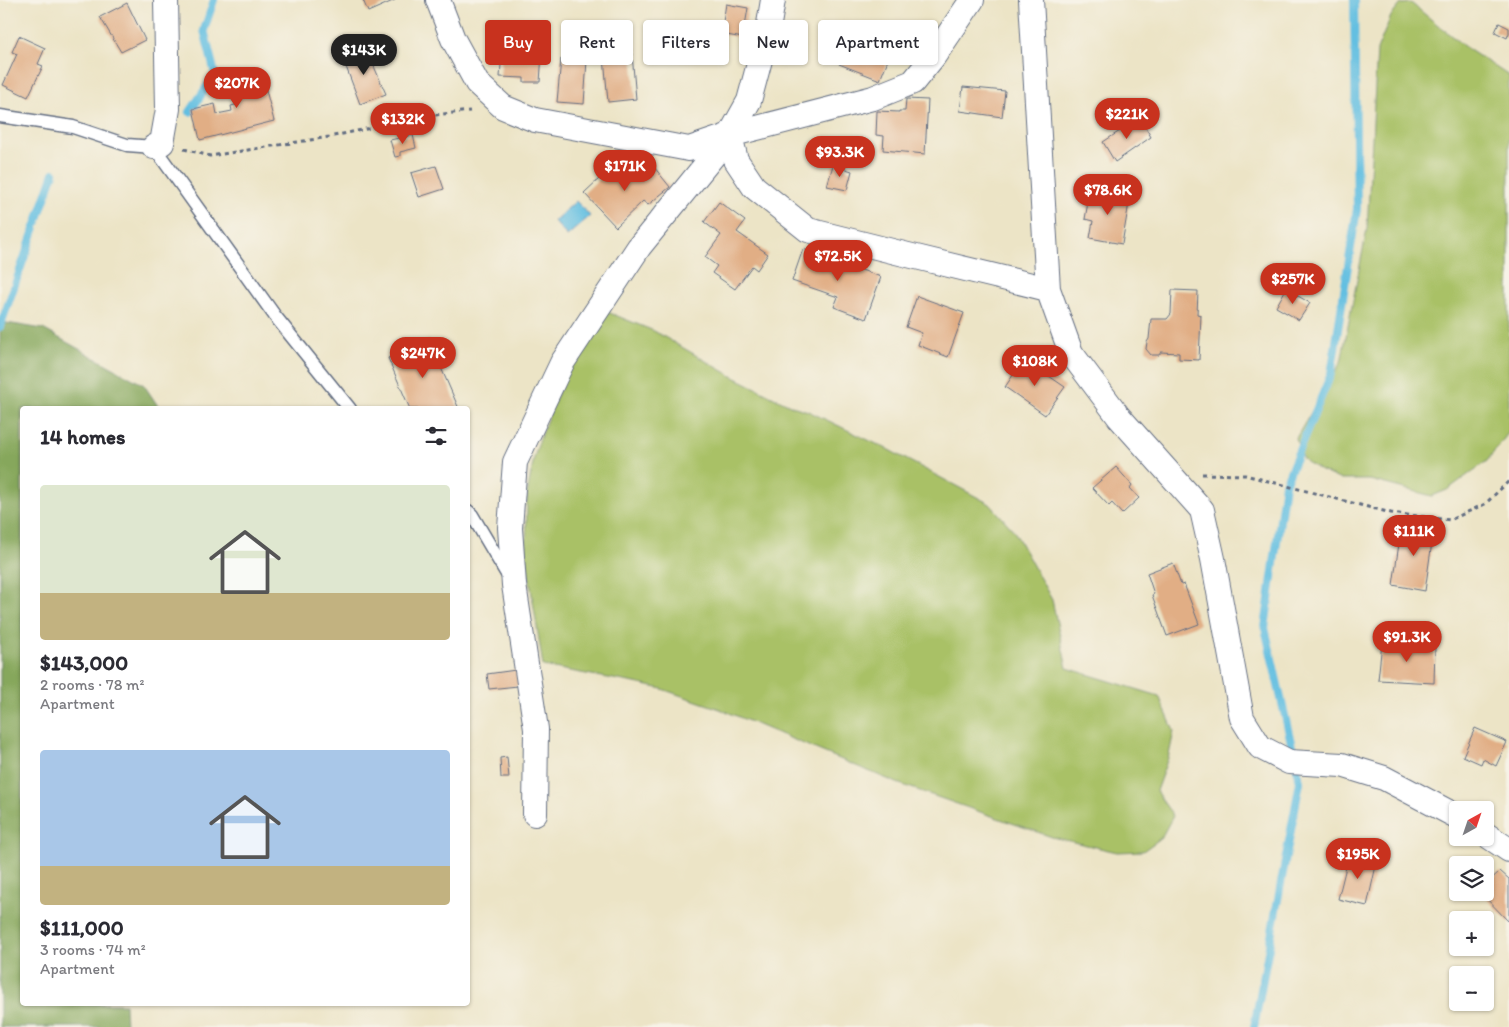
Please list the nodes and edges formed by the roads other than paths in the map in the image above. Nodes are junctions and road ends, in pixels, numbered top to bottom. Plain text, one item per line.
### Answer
1 (166, 0) edge
2 (438, 0) edge
3 (773, 0) edge
4 (972, 0) edge
5 (1031, 0) edge
6 (0, 116) edge
7 (730, 135) junction
8 (158, 145) junction
9 (1048, 289) junction
10 (348, 406) edge
11 (470, 513) edge
12 (514, 586) junction
13 (1449, 812) edge
14 (535, 814) dead end
15 (1494, 840) edge
16 (1509, 850) edge

1 - 8 street
2 - 7 street
3 - 7 street
4 - 7 street
5 - 9 street
6 - 8 lane
7 - 9 street
7 - 12 street
8 - 10 lane
9 - 13 street
11 - 12 lane
12 - 14 street
15 - 16 street

